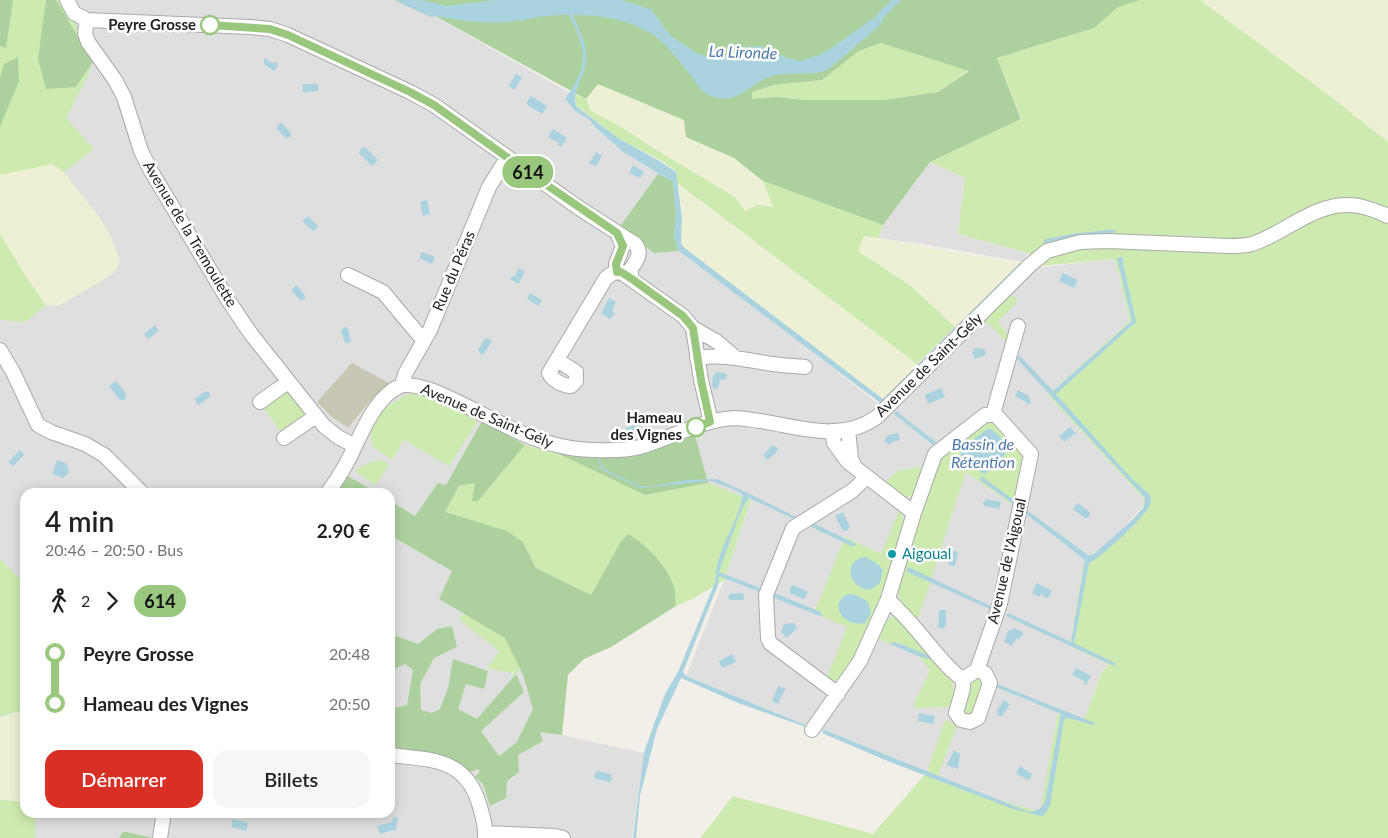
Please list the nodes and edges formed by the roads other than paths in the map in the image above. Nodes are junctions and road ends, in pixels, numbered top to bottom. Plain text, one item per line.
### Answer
1 (67, 0) edge
2 (87, 20) junction
3 (507, 158) junction
4 (1388, 216) edge
5 (629, 245) junction
6 (617, 272) junction
7 (348, 275) dead end
8 (632, 279) junction
9 (1018, 326) dead end
10 (693, 328) junction
11 (424, 342) junction
12 (0, 350) edge
13 (734, 357) junction
14 (697, 358) junction
15 (557, 360) dead end
16 (805, 367) dead end
17 (288, 382) junction
18 (402, 384) junction
19 (260, 402) dead end
20 (992, 414) junction
21 (316, 416) junction
22 (710, 422) junction
23 (848, 430) junction
24 (832, 431) junction
25 (284, 438) dead end
26 (355, 446) junction
27 (854, 465) junction
28 (867, 477) junction
29 (137, 488) edge
30 (331, 488) edge
31 (914, 513) junction
32 (888, 599) junction
33 (977, 670) junction
34 (963, 679) junction
35 (838, 694) junction
36 (812, 730) dead end
37 (395, 756) edge
38 (163, 818) edge
39 (485, 835) edge
40 (160, 838) edge
41 (563, 838) edge

1 - 2 street
2 - 3 street
2 - 17 street, Avenue de la Tremoulette
3 - 5 street
3 - 11 street, Rue du Péras
4 - 23 street, Avenue de Saint-Gély
5 - 6 street
5 - 8 street
6 - 8 street
6 - 15 street
7 - 11 street
8 - 10 street
9 - 20 street
10 - 13 street
10 - 14 street
11 - 18 street, Rue du Péras
12 - 29 street
13 - 14 street
13 - 16 street
14 - 22 street
17 - 19 street
17 - 21 street, Avenue de la Tremoulette
18 - 22 street, Avenue de Saint-Gély
18 - 26 street, Avenue de Saint-Gély
20 - 31 street
20 - 33 street, Avenue de l'Aigoual
21 - 25 street
21 - 26 street, Avenue de la Tremoulette
22 - 24 street, Avenue de Saint-Gély
23 - 24 street, Avenue de Saint-Gély
23 - 27 street
24 - 27 street
26 - 30 street, Avenue de Saint-Gély
27 - 28 street
28 - 31 street
28 - 35 street
31 - 32 street
32 - 34 street
32 - 35 street
33 - 34 street
33 - 34 street
35 - 36 street
37 - 39 street
38 - 40 street
39 - 41 street

